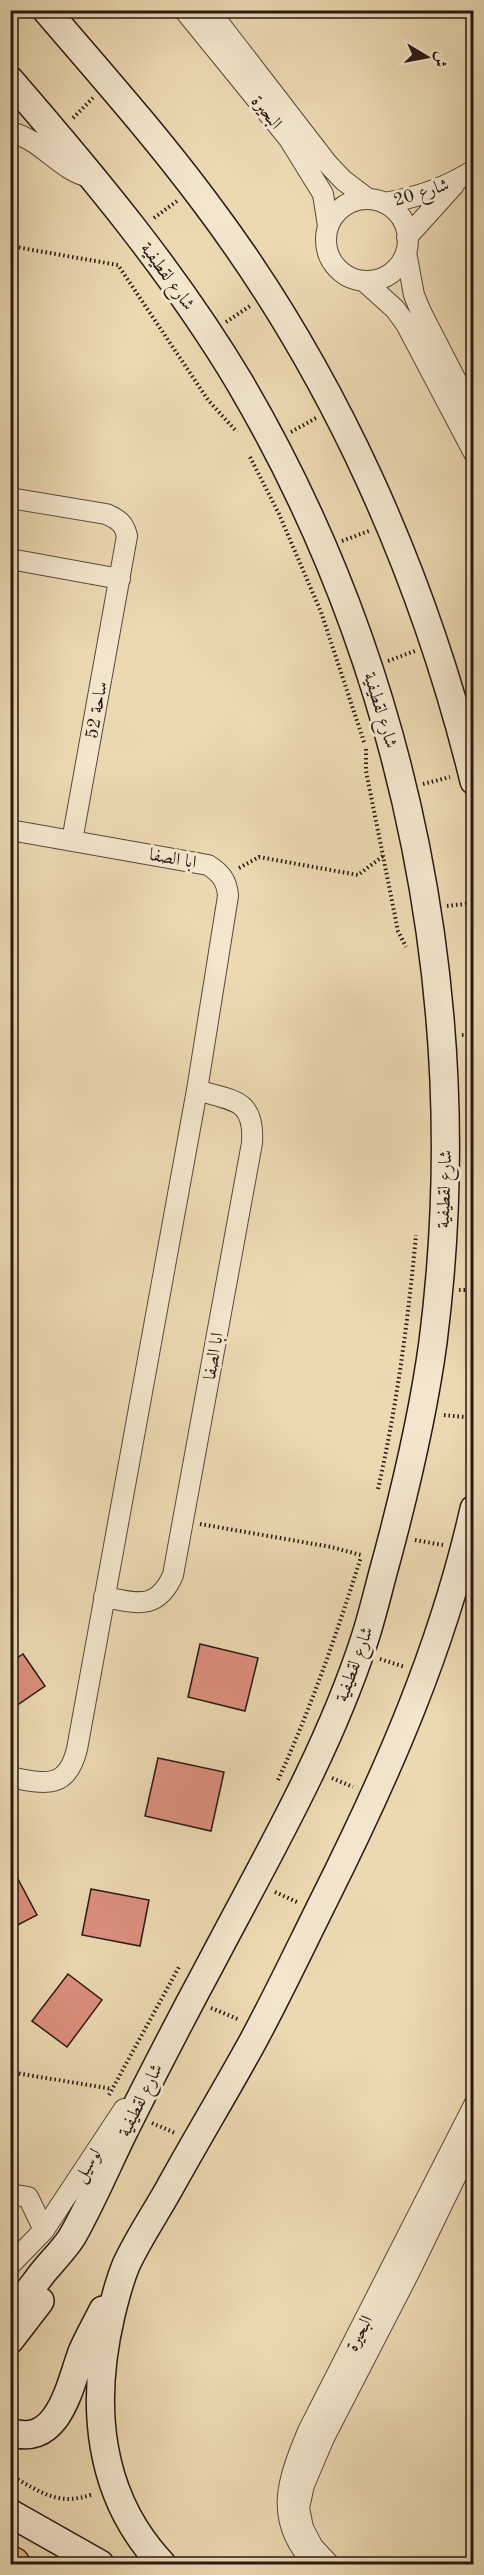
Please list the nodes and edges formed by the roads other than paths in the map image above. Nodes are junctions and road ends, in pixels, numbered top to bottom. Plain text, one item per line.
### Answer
1 (46, 10) edge
2 (184, 10) edge
3 (209, 10) edge
4 (10, 80) edge
5 (284, 120) junction
6 (10, 132) edge
7 (466, 175) edge
8 (95, 178) junction
9 (376, 201) junction
10 (328, 226) junction
11 (406, 244) junction
12 (364, 281) junction
13 (474, 415) edge
14 (474, 453) edge
15 (10, 498) edge
16 (10, 559) edge
17 (120, 579) junction
18 (472, 777) edge
19 (10, 830) edge
20 (72, 841) junction
21 (196, 1090) junction
22 (474, 1509) edge
23 (104, 1597) junction
24 (10, 1778) edge
25 (170, 2039) junction
26 (474, 2105) edge
27 (474, 2139) edge
28 (10, 2194) edge
29 (44, 2230) junction
30 (69, 2241) junction
31 (10, 2265) edge
32 (126, 2265) junction
33 (10, 2313) edge
34 (10, 2340) edge
35 (10, 2432) edge
36 (10, 2512) edge
37 (100, 2565) edge
38 (162, 2565) edge
39 (314, 2565) edge
40 (329, 2565) edge

1 - 18 street
2 - 5 street, البحيرة
3 - 5 street, البحيرة
4 - 8 street, شارع لقطيفية
5 - 9 street, البحيرة
5 - 10 street, البحيرة
6 - 8 street
7 - 9 street, شارع 20
7 - 11 street, شارع 20
8 - 25 street, شارع لقطيفية
9 - 10 street
9 - 11 street
10 - 12 street
11 - 12 street
11 - 13 street
12 - 14 street
15 - 17 street, ساحة 52
16 - 17 street
17 - 20 street, ساحة 52
19 - 20 street, ابا الصفا
20 - 21 street, ابا الصفا
21 - 23 street
21 - 23 street, ابا الصفا
22 - 32 street
23 - 24 street
25 - 29 street, لوسيل
25 - 30 street, شارع لقطيفية
26 - 39 street, البحيرة
27 - 40 street, البحيرة
28 - 29 street
29 - 31 street, لوسيل
30 - 33 street, شارع لقطيفية
30 - 34 street
32 - 35 street
32 - 38 street
36 - 37 street

